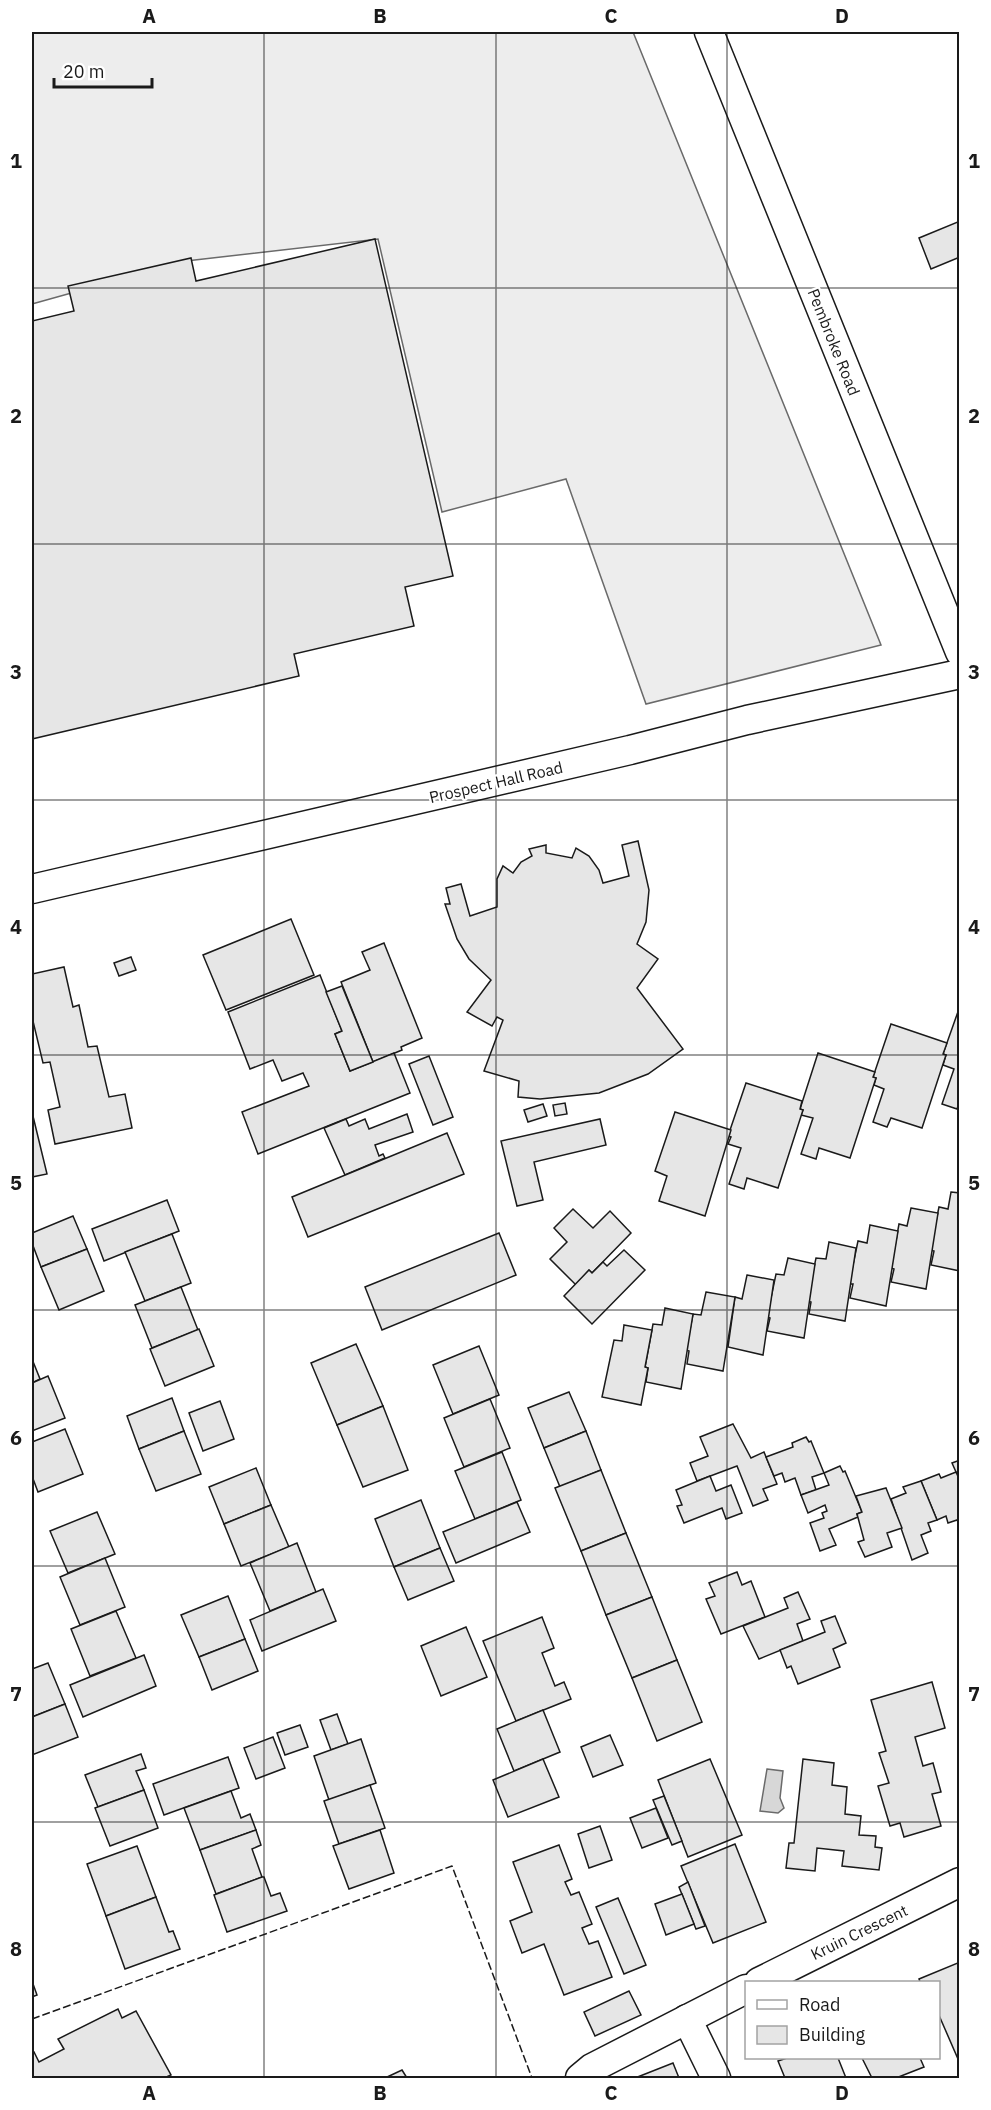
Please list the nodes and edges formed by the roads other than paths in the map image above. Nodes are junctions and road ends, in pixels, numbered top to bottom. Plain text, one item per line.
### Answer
1 (709, 32) edge
2 (960, 652) edge
3 (960, 674) edge
4 (32, 889) edge
5 (960, 1882) edge
6 (763, 1981) edge
7 (745, 1990) edge
8 (687, 2019) junction
9 (580, 2079) edge
10 (716, 2079) edge

1 - 2 street, Pembroke Road
3 - 4 street, Prospect Hall Road
5 - 6 street, Kruin Crescent
7 - 8 street
8 - 9 street
8 - 10 street

